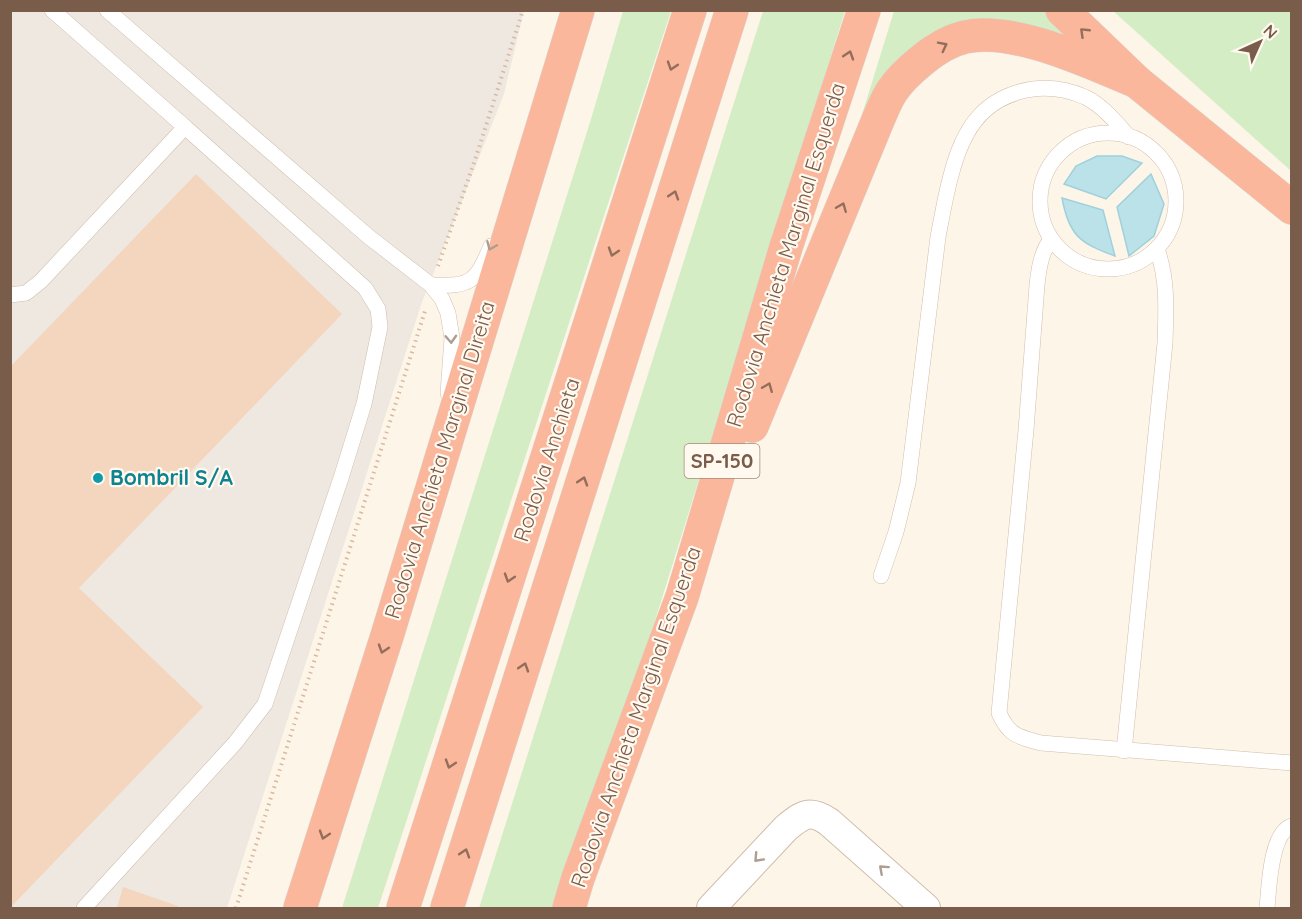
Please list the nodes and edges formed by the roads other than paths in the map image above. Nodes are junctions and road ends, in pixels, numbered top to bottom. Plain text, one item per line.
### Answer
1 (52, 10) edge
2 (107, 10) edge
3 (557, 10) edge
4 (578, 10) edge
5 (690, 10) edge
6 (732, 10) edge
7 (864, 10) edge
8 (1062, 10) edge
9 (1137, 82) junction
10 (550, 97) junction
11 (185, 127) junction
12 (1129, 137) junction
13 (533, 155) junction
14 (1292, 208) edge
15 (1051, 239) junction
16 (1157, 249) junction
17 (431, 285) junction
18 (10, 295) edge
19 (442, 453) junction
20 (881, 576) dead end
21 (681, 597) junction
22 (1124, 751) junction
23 (1292, 763) edge
24 (1292, 826) edge
25 (84, 909) edge
26 (300, 909) edge
27 (403, 909) edge
28 (447, 909) edge
29 (569, 909) edge
30 (711, 909) edge
31 (926, 909) edge
32 (1267, 909) edge

1 - 11 lane
2 - 17 lane
3 - 10 highway
4 - 10 highway, Rodovia Anchieta Marginal Direita
5 -> 27 highway, Rodovia Anchieta
28 -> 6 highway, Rodovia Anchieta
21 -> 7 highway, Rodovia Anchieta Marginal Esquerda / SP-150
9 -> 8 highway
9 - 14 highway
21 -> 9 highway
10 - 13 highway, Rodovia Anchieta Marginal Direita
11 - 18 lane
11 - 25 lane
12 - 15 lane
12 - 16 lane
12 - 20 lane
13 -> 17 lane
13 - 19 highway, Rodovia Anchieta Marginal Direita
15 - 16 lane
15 - 22 lane
16 - 22 lane
17 -> 19 lane
19 -> 26 highway, Rodovia Anchieta Marginal Direita
21 - 29 highway, Rodovia Anchieta Marginal Esquerda / SP-150
22 - 23 lane
24 - 32 lane
31 -> 30 street

